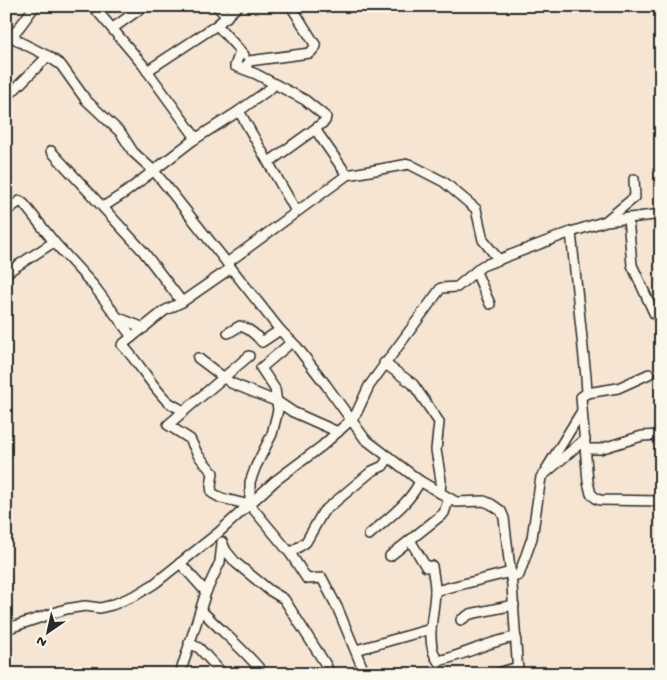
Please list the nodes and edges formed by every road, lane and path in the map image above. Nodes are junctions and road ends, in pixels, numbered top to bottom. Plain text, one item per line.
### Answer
1 (35, 6) edge
2 (93, 6) edge
3 (144, 6) edge
4 (217, 6) edge
5 (238, 6) edge
6 (291, 6) edge
7 (227, 17) junction
8 (217, 25) junction
9 (112, 28) junction
10 (9, 34) edge
11 (240, 52) junction
12 (48, 56) junction
13 (247, 65) junction
14 (148, 71) junction
15 (273, 84) junction
16 (6, 98) edge
17 (239, 111) junction
18 (315, 129) junction
19 (196, 138) junction
20 (51, 151) dead end
21 (269, 162) junction
22 (154, 171) junction
23 (347, 175) junction
24 (634, 179) dead end
25 (103, 207) junction
26 (6, 211) edge
27 (296, 211) junction
28 (661, 214) edge
29 (628, 218) junction
30 (606, 221) junction
31 (572, 232) junction
32 (54, 242) junction
33 (499, 260) junction
34 (229, 265) junction
35 (476, 272) junction
36 (6, 273) edge
37 (182, 302) junction
38 (490, 304) dead end
39 (118, 318) junction
40 (661, 321) edge
41 (144, 328) junction
42 (280, 330) junction
43 (228, 333) dead end
44 (132, 337) junction
45 (292, 342) junction
46 (249, 356) dead end
47 (198, 358) dead end
48 (384, 363) junction
49 (650, 374) dead end
50 (223, 377) junction
51 (587, 393) junction
52 (278, 402) junction
53 (582, 411) junction
54 (184, 412) junction
55 (352, 419) junction
56 (338, 432) junction
57 (660, 436) edge
58 (585, 439) junction
59 (586, 449) junction
60 (389, 457) junction
61 (541, 477) junction
62 (420, 480) junction
63 (440, 493) junction
64 (449, 498) junction
65 (661, 501) edge
66 (250, 505) junction
67 (368, 535) dead end
68 (220, 537) junction
69 (410, 540) junction
70 (290, 553) junction
71 (390, 556) dead end
72 (180, 563) junction
73 (511, 575) junction
74 (435, 591) junction
75 (206, 592) junction
76 (514, 605) junction
77 (201, 610) junction
78 (461, 620) dead end
79 (6, 629) edge
80 (431, 629) junction
81 (516, 636) junction
82 (189, 643) junction
83 (356, 650) junction
84 (518, 670) edge
85 (180, 674) edge
86 (222, 674) edge
87 (264, 674) edge
88 (330, 674) edge
89 (365, 674) edge
90 (495, 674) edge

1 - 10 street
2 - 9 street
3 - 9 street
4 - 7 street
5 - 7 street
6 - 13 street
7 - 8 street
8 - 11 street
8 - 14 street
9 - 14 street
10 - 12 street
11 - 13 street
11 - 13 street
12 - 16 street
12 - 22 street
13 - 15 street
14 - 19 street
15 - 17 street
15 - 18 street
17 - 19 street
17 - 21 street
18 - 21 street
18 - 23 street
19 - 22 street
20 - 25 street
21 - 27 street
22 - 25 street
22 - 34 street
23 - 27 street
23 - 33 street
24 - 30 street
25 - 37 street
26 - 32 street
27 - 34 street
28 - 29 street
29 - 30 street
29 - 40 street
30 - 31 street
31 - 33 street
31 - 51 street
32 - 36 street
32 - 39 street
33 - 35 street
34 - 37 street
34 - 42 street
35 - 38 street
35 - 48 street
37 - 41 street
39 - 41 street
39 - 44 street
41 - 44 street
42 - 43 street
42 - 45 street
44 - 54 street
45 - 52 street
45 - 55 street
46 - 50 street
47 - 50 street
48 - 55 street
48 - 63 street
49 - 51 street
50 - 52 street
50 - 54 street
51 - 53 street
52 - 56 street
52 - 66 street
53 - 58 street
53 - 61 street
54 - 66 street
55 - 56 street
55 - 60 street
56 - 66 street
57 - 59 street
58 - 59 street
58 - 61 street
59 - 65 street
60 - 62 street
60 - 70 street
61 - 73 street
62 - 63 street
62 - 67 street
63 - 64 street
64 - 69 street
64 - 73 street
66 - 68 street
66 - 70 street
68 - 72 street
68 - 75 street
68 - 88 street
69 - 71 street
69 - 74 street
70 - 83 street
72 - 75 street
72 - 79 street
73 - 74 street
73 - 76 street
74 - 80 street
75 - 77 street
76 - 78 street
76 - 81 street
77 - 82 street
77 - 87 street
80 - 81 street
80 - 83 street
81 - 84 street
82 - 85 street
82 - 86 street
83 - 89 street
84 - 90 street

